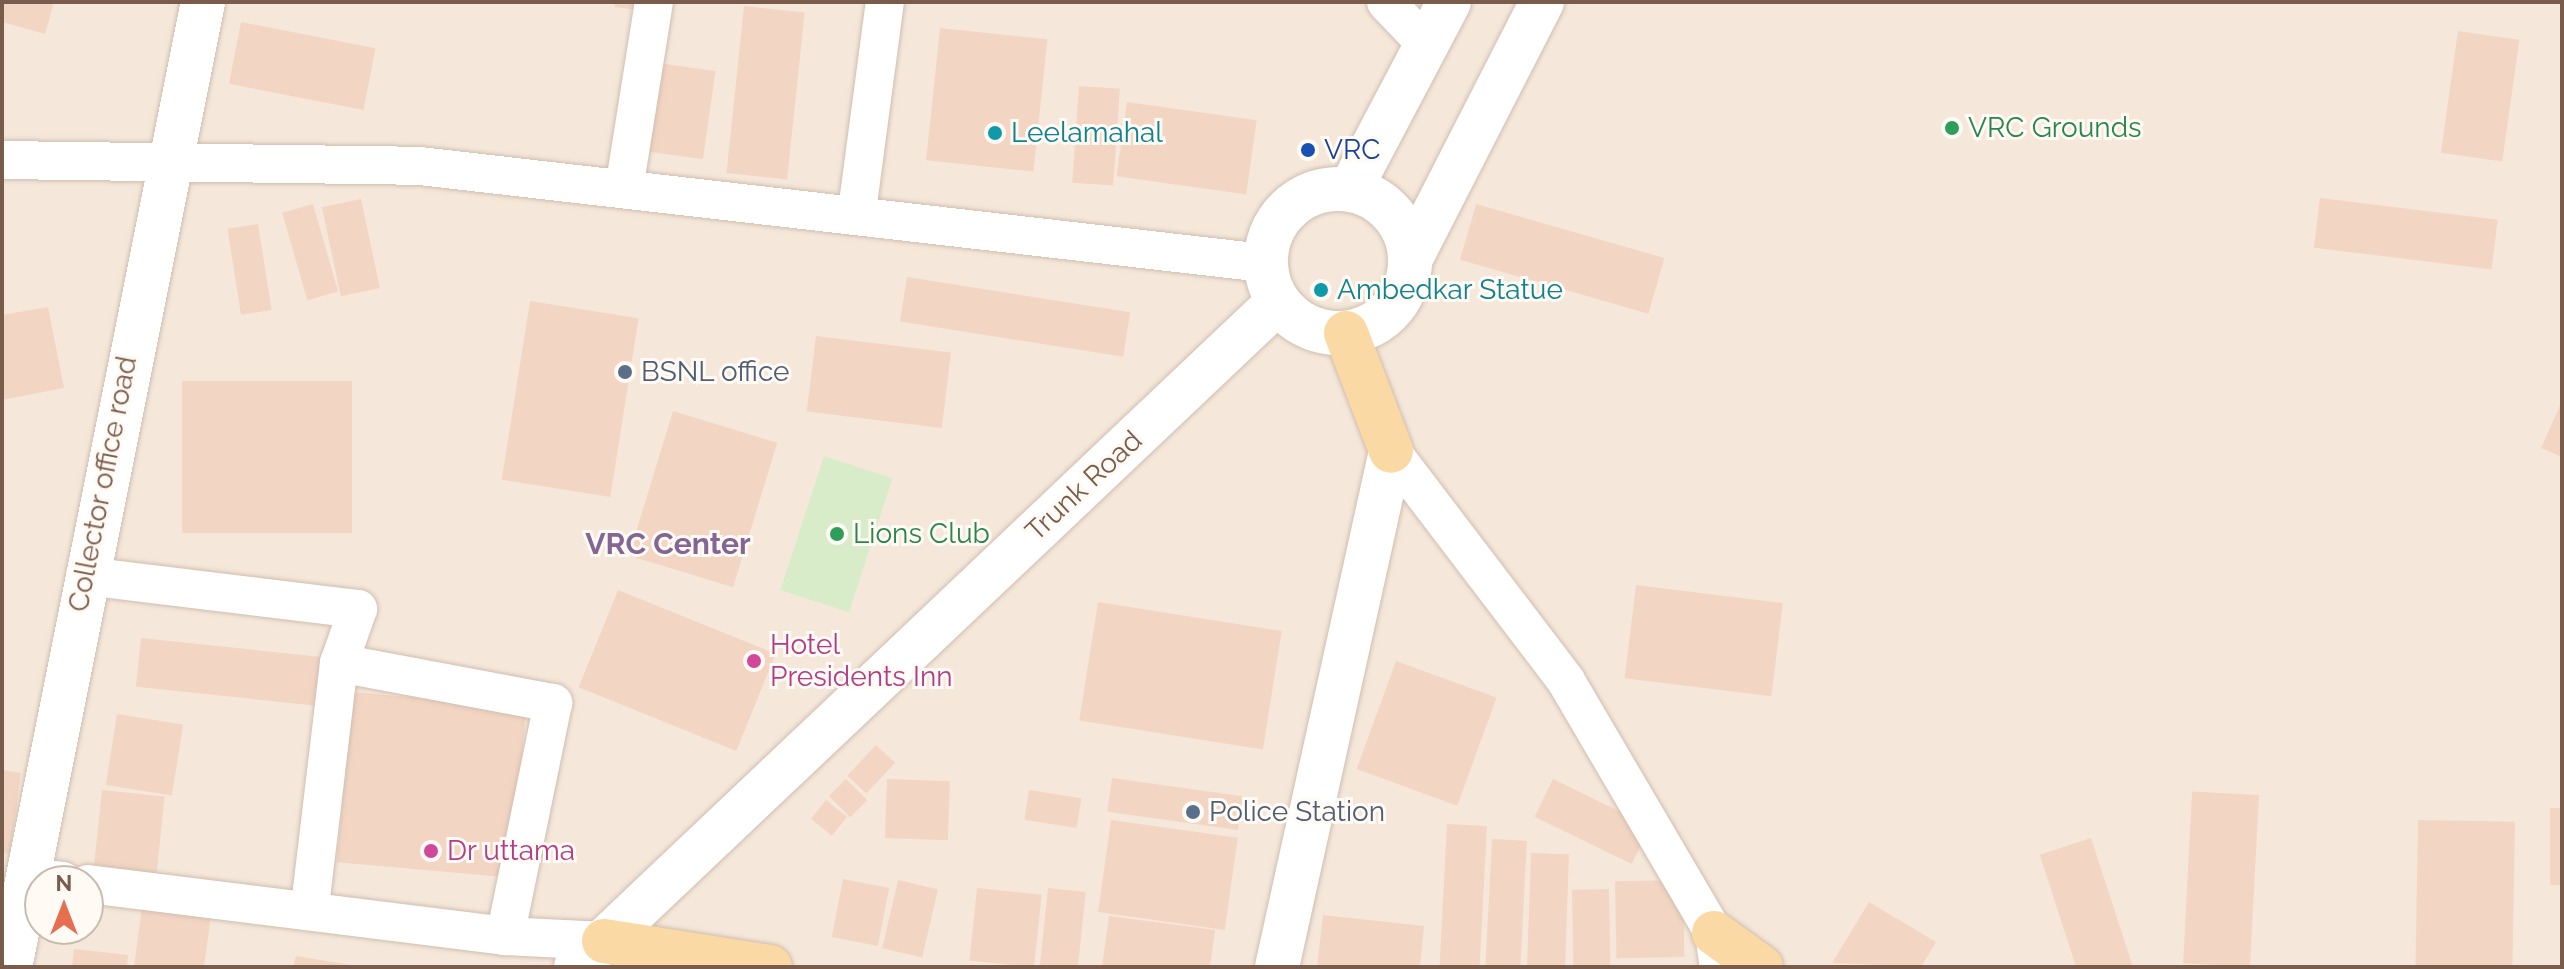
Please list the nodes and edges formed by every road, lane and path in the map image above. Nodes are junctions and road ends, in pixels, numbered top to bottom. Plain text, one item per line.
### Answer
1 (203, 2) edge
2 (654, 2) edge
3 (885, 2) edge
4 (1386, 2) edge
5 (1449, 2) edge
6 (1542, 2) edge
7 (1429, 47) junction
8 (168, 159) junction
9 (2, 160) edge
10 (1351, 188) junction
11 (624, 189) junction
12 (857, 211) junction
13 (1411, 258) junction
14 (1271, 282) junction
15 (1346, 333) junction
16 (1391, 451) junction
17 (85, 576) junction
18 (339, 663) junction
19 (46, 865) edge
20 (104, 886) edge
21 (310, 906) junction
22 (24, 931) edge
23 (505, 936) junction
24 (1716, 950) edge
25 (590, 954) edge
26 (10, 967) edge
27 (770, 967) edge
28 (1277, 967) edge
29 (1761, 967) edge

1 - 8 main road, Collector office road
2 - 11 street
3 - 12 street
4 - 7 street
5 - 7 main road
6 - 13 main road
7 - 10 main road
8 - 9 street
8 - 11 street
8 - 17 main road, Collector office road
10 - 13 main road
10 - 14 main road
11 - 12 street
12 - 14 street
13 - 15 main road
14 - 15 main road
14 - 25 main road, Trunk Road
15 - 16 main road
16 - 24 street
16 - 28 main road
17 - 18 street
17 - 19 main road, Collector office road
18 - 21 street
18 - 23 street
20 - 21 street
21 - 23 street
22 - 26 main road, Collector office road
23 - 25 street
24 - 29 main road
25 - 27 main road

